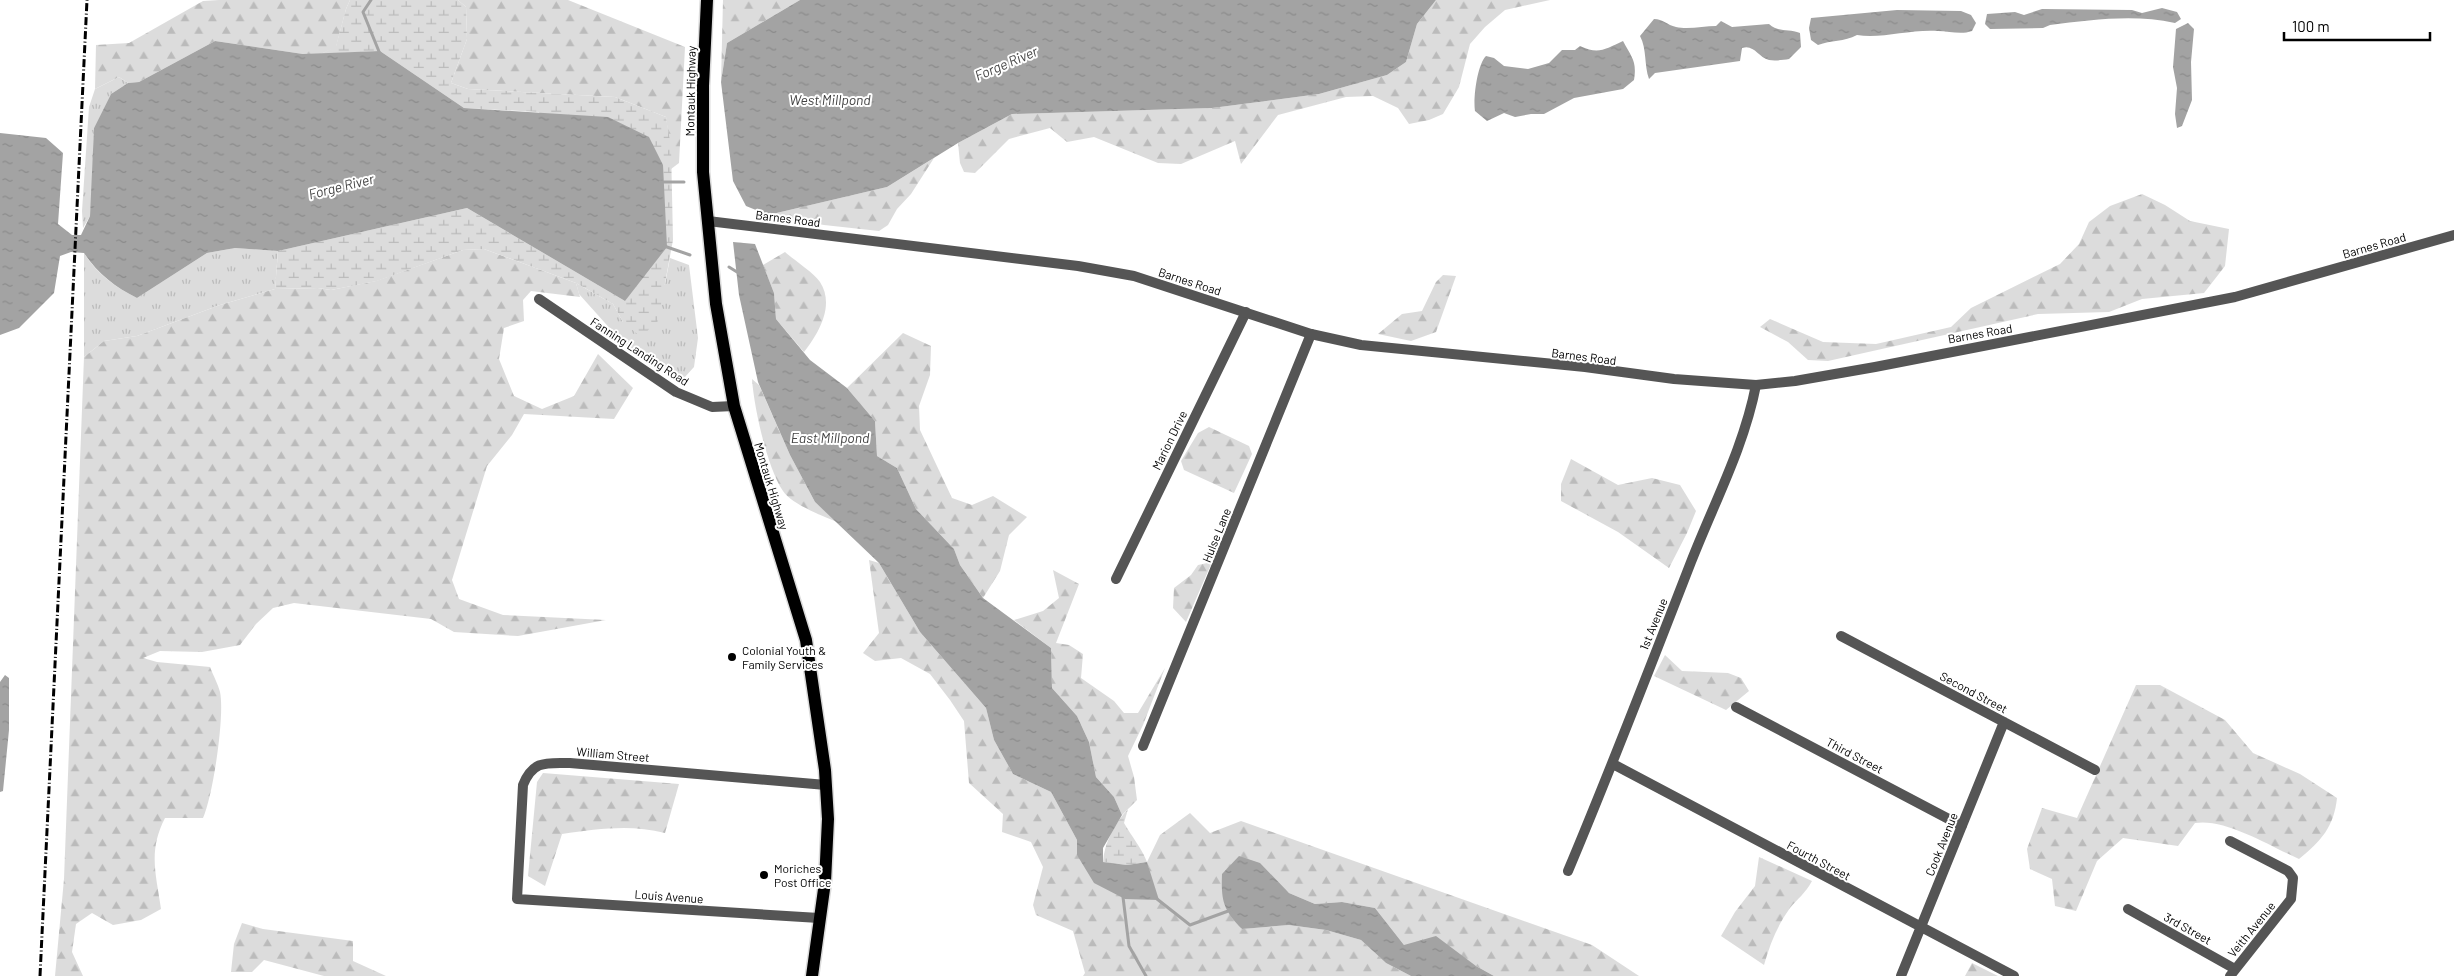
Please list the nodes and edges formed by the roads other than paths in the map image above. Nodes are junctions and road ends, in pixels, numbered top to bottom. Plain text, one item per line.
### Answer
1 (707, 0) edge
2 (708, 221) junction
3 (2454, 235) edge
4 (539, 299) dead end
5 (1246, 312) junction
6 (1311, 334) junction
7 (1756, 385) junction
8 (734, 406) junction
9 (1116, 579) dead end
10 (1841, 636) dead end
11 (1736, 707) dead end
12 (2004, 722) junction
13 (1143, 746) dead end
14 (1613, 764) junction
15 (2095, 770) dead end
16 (826, 785) junction
17 (1962, 826) junction
18 (2230, 841) dead end
19 (1568, 871) dead end
20 (517, 899) joint
21 (2128, 909) dead end
22 (820, 918) junction
23 (1921, 928) junction
24 (2233, 972) edge
25 (812, 976) edge
26 (1901, 976) edge
27 (2014, 976) edge

1 - 2 main road, Montauk Highway
2 - 5 street, Barnes Road
2 - 8 main road, Montauk Highway
3 - 7 street, Barnes Road
4 - 8 street, Fanning Landing Road
5 - 6 street, Barnes Road
5 - 9 street, Marion Drive
6 - 7 street, Barnes Road
6 - 13 street, Hulse Lane
7 - 14 street, 1st Avenue
8 - 16 main road, Montauk Highway
10 - 12 street, Second Street
11 - 17 street, Third Street
12 - 15 street, Second Street
12 - 17 street, Cook Avenue
14 - 19 street, 1st Avenue
14 - 23 street, Fourth Street
16 - 20 street, William Street
16 - 22 main road, Montauk Highway
17 - 23 street, Cook Avenue
18 - 24 street, Veith Avenue
20 - 22 street, Louis Avenue
21 - 24 street, 3rd Street
22 - 25 main road, Montauk Highway
23 - 26 street, Cook Avenue
23 - 27 street, Fourth Street

